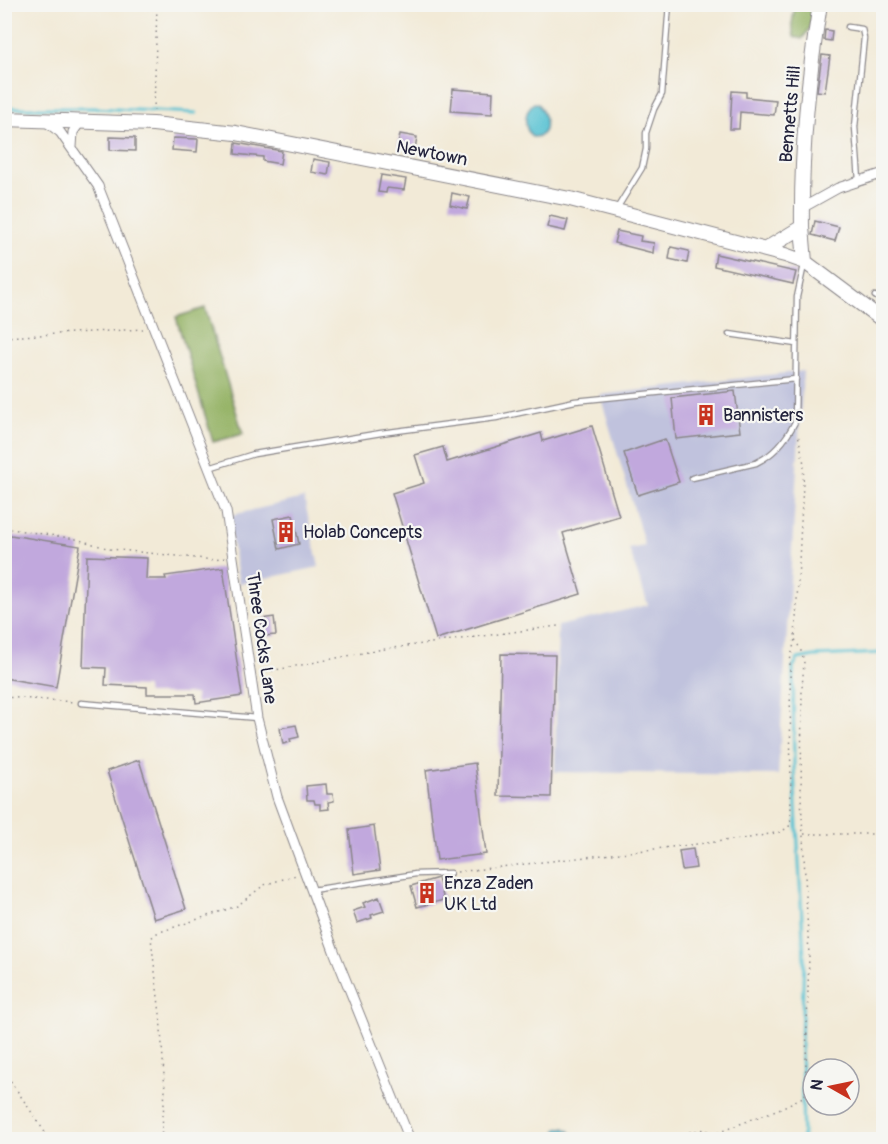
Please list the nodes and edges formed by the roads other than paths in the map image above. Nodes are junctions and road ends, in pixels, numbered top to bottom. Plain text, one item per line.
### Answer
1 (669, 4) edge
2 (820, 4) edge
3 (848, 27) dead end
4 (4, 119) edge
5 (45, 121) junction
6 (80, 122) junction
7 (72, 147) junction
8 (884, 173) edge
9 (858, 180) junction
10 (802, 208) junction
11 (616, 210) junction
12 (802, 226) junction
13 (766, 249) junction
14 (805, 262) junction
15 (875, 296) dead end
16 (884, 302) edge
17 (884, 321) edge
18 (729, 334) dead end
19 (796, 344) junction
20 (796, 379) junction
21 (208, 468) junction
22 (692, 478) dead end
23 (81, 703) road end
24 (257, 718) junction
25 (450, 873) road end
26 (312, 890) junction
27 (410, 1140) edge

1 - 11 lane
2 - 10 main road, Bennetts Hill
3 - 9 lane
4 - 5 main road, Newtown
5 - 6 main road, Newtown
5 - 7 street, Three Cocks Lane
6 - 7 street
6 - 11 main road, Newtown
7 - 21 street, Three Cocks Lane
8 - 9 street
9 - 10 street
10 - 12 main road, Bennetts Hill
11 - 13 main road, Newtown
12 - 13 main road
12 - 14 main road, Bennetts Hill
13 - 14 main road, Newtown
14 - 17 main road, Newtown
14 - 19 lane
15 - 16 lane
18 - 19 lane
19 - 20 lane
20 - 21 lane
20 - 22 lane
21 - 24 street, Three Cocks Lane
23 - 24 lane
24 - 26 street, Three Cocks Lane
25 - 26 lane
26 - 27 street, Three Cocks Lane

